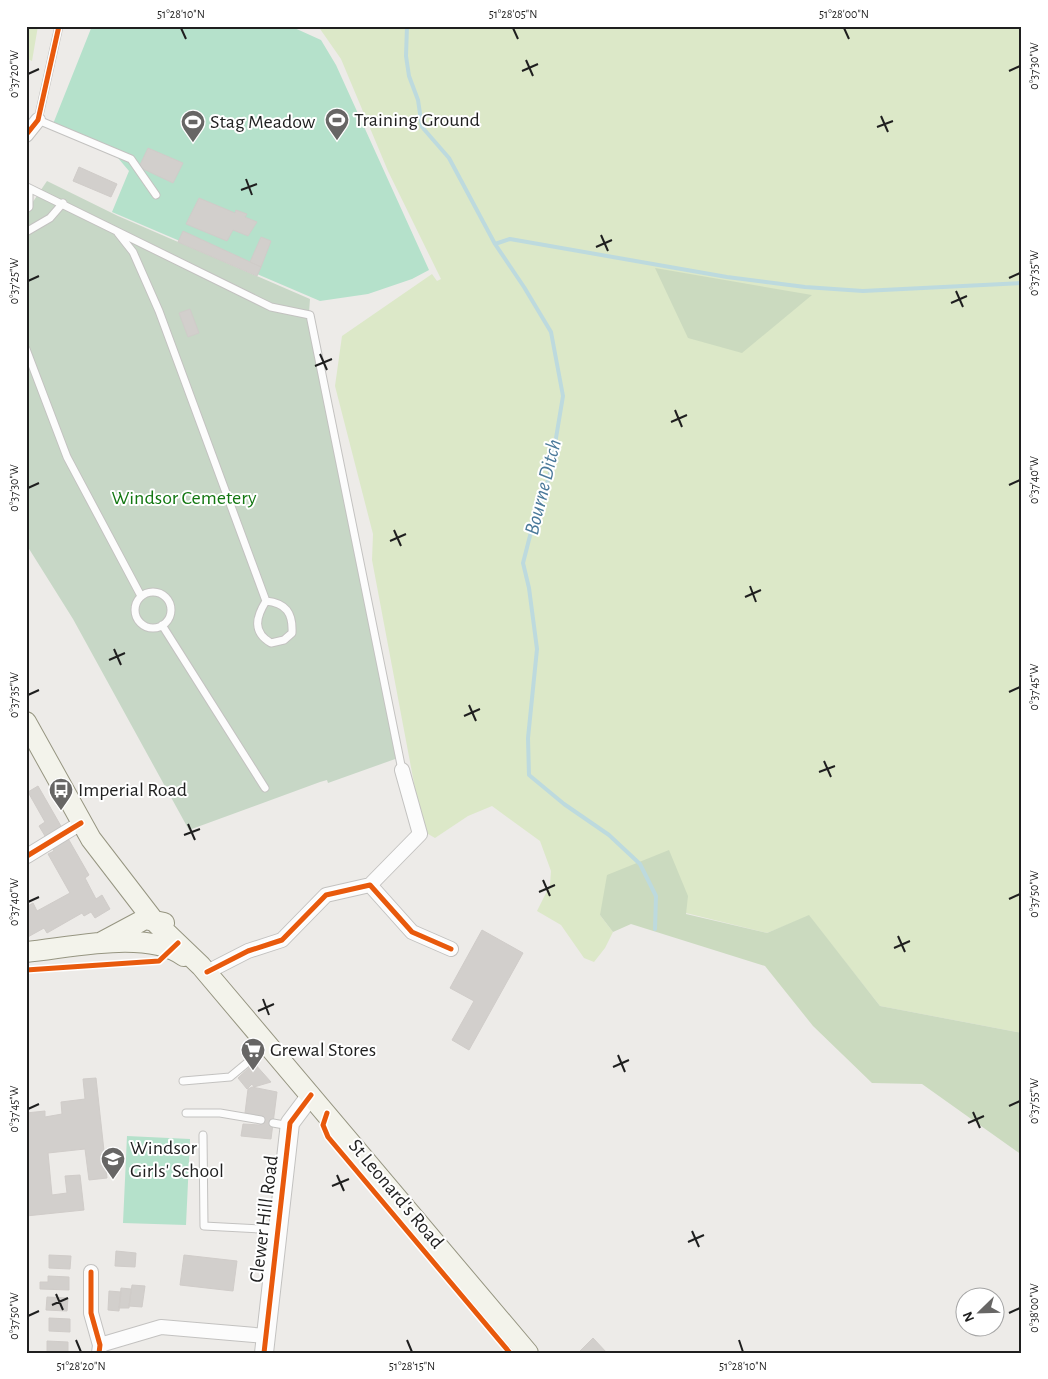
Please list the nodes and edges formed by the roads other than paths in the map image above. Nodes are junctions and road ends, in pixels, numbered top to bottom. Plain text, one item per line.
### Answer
1 (58, 26) edge
2 (38, 120) junction
3 (26, 134) edge
4 (28, 187) edge
5 (156, 195) dead end
6 (63, 203) junction
7 (26, 210) edge
8 (116, 230) junction
9 (26, 232) edge
10 (26, 349) edge
11 (141, 596) junction
12 (266, 601) junction
13 (162, 625) junction
14 (26, 722) edge
15 (402, 770) joint
16 (265, 788) dead end
17 (81, 823) junction
18 (27, 856) edge
19 (111, 864) junction
20 (370, 885) junction
21 (165, 926) junction
22 (110, 941) junction
23 (451, 949) dead end
24 (26, 952) edge
25 (204, 969) junction
26 (269, 1045) junction
27 (183, 1081) dead end
28 (311, 1095) junction
29 (186, 1113) dead end
30 (261, 1120) dead end
31 (203, 1135) dead end
32 (278, 1230) junction
33 (91, 1272) dead end
34 (265, 1344) edge
35 (100, 1349) edge
36 (528, 1353) edge

1 - 2 lane
2 - 3 street
2 - 5 lane
4 - 6 lane
4 - 7 lane
6 - 8 lane
6 - 9 lane
8 - 12 lane
8 - 15 lane
10 - 11 lane
11 - 13 lane
11 - 13 lane
12 - 12 lane
13 - 16 lane
14 - 17 main road, St Leonard's Road
15 - 20 street
17 - 18 street
17 - 19 main road, St Leonard's Road
19 - 21 main road, St Leonard's Road
19 - 22 main road
20 - 23 street
20 - 25 street
21 - 22 main road
21 - 25 main road, St Leonard's Road
22 - 24 main road
22 - 25 main road
25 - 26 main road, St Leonard's Road
26 - 27 lane
26 - 28 main road, St Leonard's Road
28 - 32 street, Clewer Hill Road
28 - 36 main road, St Leonard's Road
29 - 30 lane
31 - 32 lane
32 - 34 street, Clewer Hill Road
33 - 35 street
34 - 35 street

